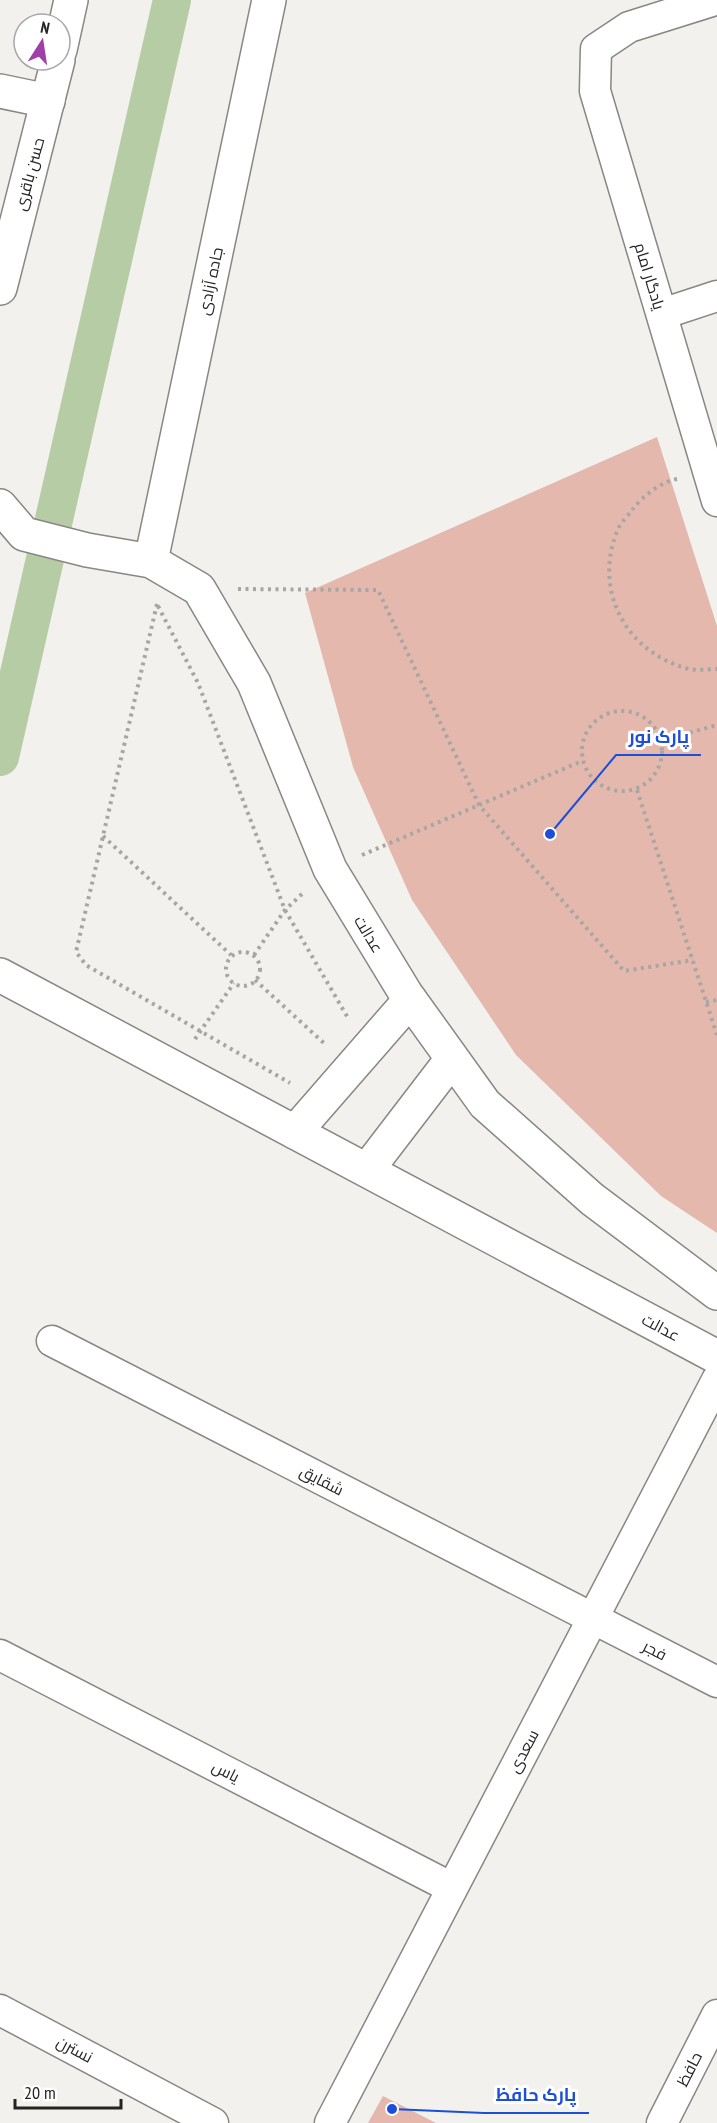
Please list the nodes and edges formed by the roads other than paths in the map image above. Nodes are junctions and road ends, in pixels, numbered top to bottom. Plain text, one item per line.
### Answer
1 (268, 0) edge
2 (715, 0) edge
3 (55, 72) edge
4 (0, 91) edge
5 (48, 101) junction
6 (0, 288) edge
7 (717, 296) edge
8 (662, 314) junction
9 (713, 487) edge
10 (0, 506) edge
11 (151, 561) junction
12 (0, 975) edge
13 (410, 1000) junction
14 (452, 1059) junction
15 (295, 1132) junction
16 (367, 1170) junction
17 (717, 1293) edge
18 (52, 1341) dead end
19 (717, 1357) edge
20 (717, 1380) edge
21 (592, 1618) junction
22 (0, 1655) edge
23 (717, 1682) edge
24 (452, 1888) junction
25 (0, 2010) edge
26 (716, 2021) edge
27 (213, 2123) edge
28 (330, 2123) edge
29 (662, 2123) edge

1 - 11 main road, جاده آزادی
2 - 8 street, یادگار امام
3 - 5 main road, حسن باقری
4 - 5 main road
5 - 6 main road, حسن باقری
7 - 8 street
8 - 9 street, یادگار امام
10 - 11 main road, عدالت
11 - 13 main road, عدالت
12 - 15 main road, عدالت
13 - 14 main road, عدالت
13 - 15 main road
14 - 16 main road
14 - 17 main road, عدالت
15 - 16 main road, عدالت
16 - 19 main road, عدالت
18 - 21 street, شقایق
20 - 21 street, سعدی
21 - 23 street, فجر
21 - 24 street, سعدی
22 - 24 street, یاس
24 - 28 street, سعدی
25 - 27 street, نسترن
26 - 29 street, حافظ

